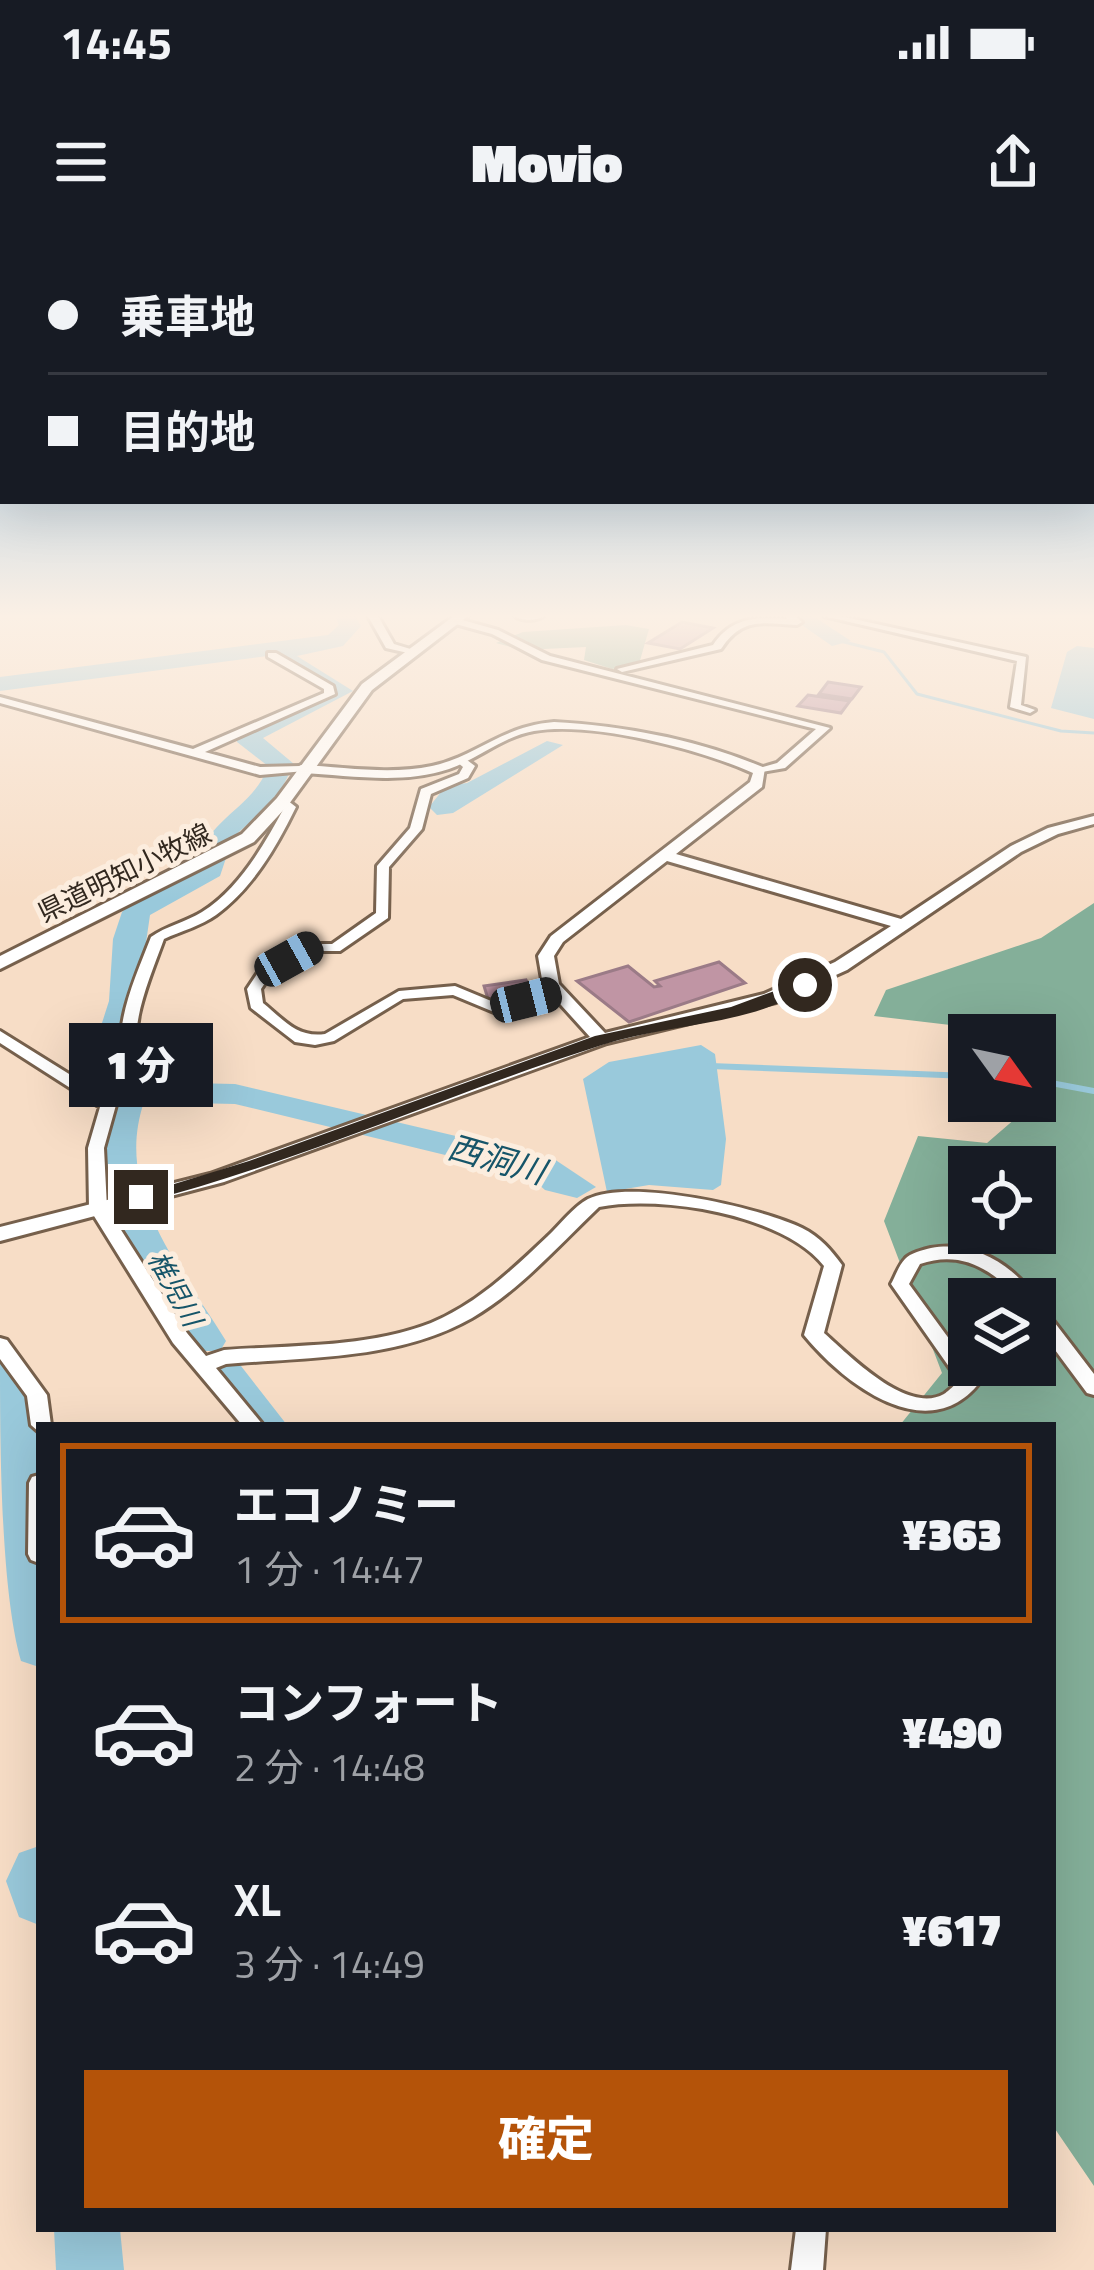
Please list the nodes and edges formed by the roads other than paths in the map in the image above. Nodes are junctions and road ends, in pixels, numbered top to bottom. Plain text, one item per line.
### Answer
1 (39, 711) edge
2 (291, 711) edge
3 (346, 711) edge
4 (760, 711) edge
5 (194, 753) junction
6 (463, 762) junction
7 (297, 769) junction
8 (760, 771) junction
9 (283, 801) junction
10 (1094, 820) edge
11 (665, 856) junction
12 (902, 924) junction
13 (0, 963) edge
14 (558, 992) junction
15 (0, 1036) edge
16 (601, 1040) junction
17 (108, 1105) junction
18 (105, 1206) junction
19 (0, 1234) edge
20 (1006, 1278) edge
21 (1056, 1338) edge
22 (0, 1345) edge
23 (948, 1351) edge
24 (202, 1365) junction
25 (967, 1386) edge
26 (1094, 1388) edge
27 (41, 1422) edge
28 (250, 1422) edge
29 (811, 2232) edge
30 (807, 2270) edge

1 - 5 street
2 - 5 street
3 - 7 main road, 県道明知小牧線
4 - 8 street
5 - 7 street
6 - 7 street
6 - 8 street
6 - 14 street
7 - 9 main road, 県道明知小牧線
8 - 11 street
9 - 13 main road, 県道明知小牧線
9 - 17 street
10 - 12 street
11 - 12 street
11 - 14 street
12 - 16 street
14 - 16 street
15 - 17 street
16 - 18 street
17 - 18 street
18 - 19 street
18 - 24 street
20 - 23 street
21 - 26 street
22 - 27 street
24 - 25 street
24 - 28 street
29 - 30 street

